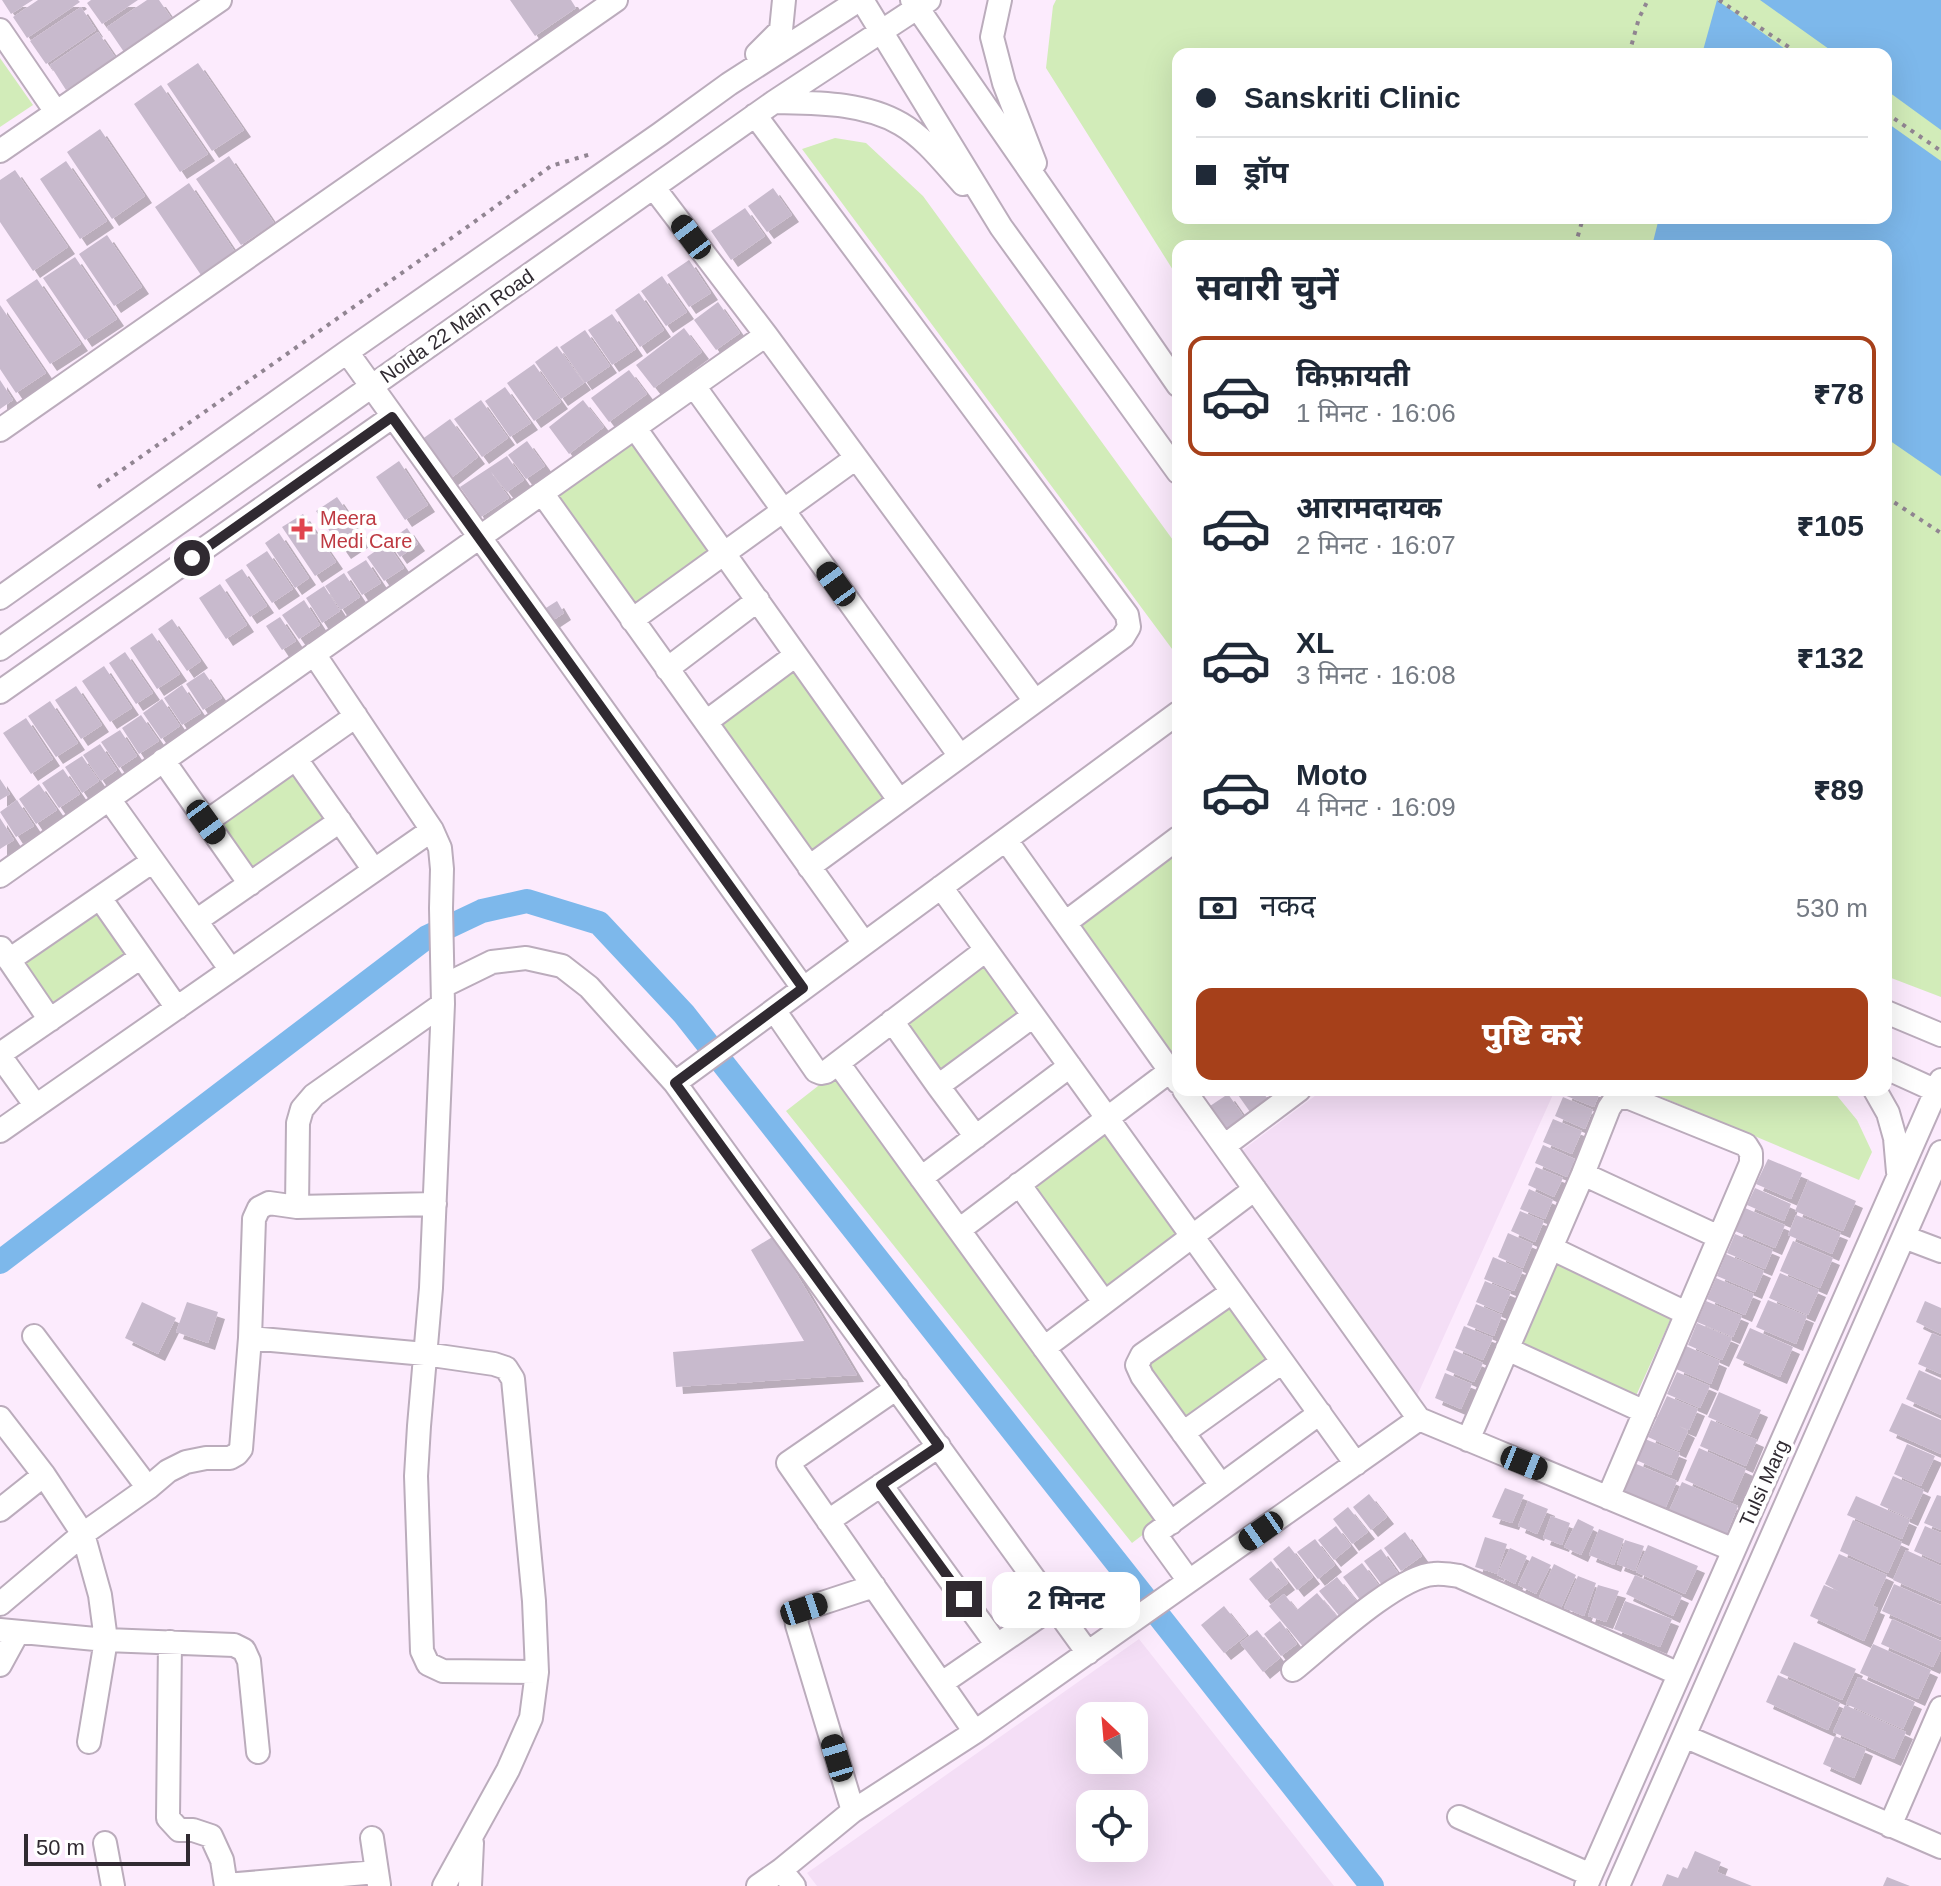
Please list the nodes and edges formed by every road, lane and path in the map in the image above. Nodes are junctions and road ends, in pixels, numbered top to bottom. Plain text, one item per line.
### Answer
1 (616, 0) edge
2 (784, 0) edge
3 (860, 0) edge
4 (1000, 0) edge
5 (1648, 0) edge
6 (1719, 0) edge
7 (213, 2) edge
8 (920, 3) edge
9 (0, 30) edge
10 (882, 31) junction
11 (1631, 48) edge
12 (1790, 48) edge
13 (729, 84) junction
14 (765, 109) junction
15 (56, 112) junction
16 (1892, 117) edge
17 (0, 151) edge
18 (1941, 151) edge
19 (592, 154) dead end
20 (654, 188) junction
21 (1048, 197) junction
22 (1001, 227) junction
23 (766, 335) junction
24 (347, 352) junction
25 (1172, 376) edge
26 (372, 386) junction
27 (694, 386) junction
28 (392, 417) junction
29 (635, 428) junction
30 (0, 430) edge
31 (856, 458) junction
32 (1172, 464) edge
33 (98, 487) dead end
34 (542, 493) junction
35 (1892, 501) edge
36 (783, 510) junction
37 (1941, 533) edge
38 (479, 537) junction
39 (724, 553) junction
40 (0, 598) edge
41 (758, 600) junction
42 (632, 620) junction
43 (0, 649) edge
44 (314, 654) junction
45 (796, 655) junction
46 (0, 656) edge
47 (667, 669) junction
48 (8, 686) edge
49 (1035, 701) junction
50 (356, 716) junction
51 (1172, 717) edge
52 (706, 722) junction
53 (960, 756) junction
54 (296, 759) junction
55 (163, 760) junction
56 (109, 799) junction
57 (899, 800) junction
58 (340, 821) junction
59 (206, 822) junction
60 (432, 830) junction
61 (1006, 840) junction
62 (1172, 843) edge
63 (153, 861) junction
64 (809, 867) junction
65 (374, 870) junction
66 (0, 876) edge
67 (250, 884) junction
68 (941, 887) junction
69 (100, 898) junction
70 (196, 921) junction
71 (1065, 923) junction
72 (864, 943) junction
73 (986, 950) junction
74 (4, 953) edge
75 (141, 957) junction
76 (231, 970) junction
77 (443, 986) junction
78 (803, 988) junction
79 (177, 1008) junction
80 (774, 1010) junction
81 (1892, 1015) edge
82 (1033, 1016) junction
83 (50, 1020) junction
84 (892, 1021) junction
85 (1941, 1035) edge
86 (0, 1055) edge
87 (838, 1063) junction
88 (1070, 1066) junction
89 (1172, 1069) edge
90 (1892, 1070) edge
91 (1172, 1075) edge
92 (675, 1083) junction
93 (938, 1086) junction
94 (1939, 1088) edge
95 (1188, 1096) edge
96 (1291, 1096) edge
97 (1878, 1096) edge
98 (36, 1106) junction
99 (1107, 1118) junction
100 (0, 1131) edge
101 (976, 1137) junction
102 (1224, 1146) junction
103 (1941, 1152) edge
104 (1583, 1174) junction
105 (1898, 1177) junction
106 (921, 1178) junction
107 (1019, 1184) junction
108 (1255, 1189) junction
109 (1941, 1191) edge
110 (435, 1204) junction
111 (1918, 1205) junction
112 (297, 1207) junction
113 (959, 1230) junction
114 (1192, 1236) junction
115 (1719, 1237) junction
116 (1904, 1237) junction
117 (1551, 1248) junction
118 (1941, 1251) edge
119 (1232, 1292) junction
120 (1104, 1302) junction
121 (1686, 1313) junction
122 (34, 1336) dead end
123 (250, 1338) junction
124 (1044, 1348) junction
125 (1507, 1349) junction
126 (425, 1354) junction
127 (1282, 1362) junction
128 (897, 1388) junction
129 (1645, 1412) junction
130 (1320, 1413) junction
131 (0, 1418) edge
132 (1419, 1419) junction
133 (1183, 1433) junction
134 (1468, 1440) junction
135 (939, 1446) junction
136 (1356, 1464) junction
137 (44, 1475) junction
138 (881, 1485) junction
139 (1221, 1485) junction
140 (148, 1488) junction
141 (1608, 1498) junction
142 (0, 1510) edge
143 (828, 1521) junction
144 (1171, 1523) junction
145 (83, 1534) junction
146 (1734, 1550) junction
147 (1189, 1581) junction
148 (874, 1586) junction
149 (0, 1604) edge
150 (1054, 1606) junction
151 (9, 1631) edge
152 (106, 1640) junction
153 (170, 1642) junction
154 (997, 1645) junction
155 (1088, 1653) junction
156 (0, 1665) edge
157 (1293, 1670) dead end
158 (537, 1672) junction
159 (1679, 1674) junction
160 (942, 1683) junction
161 (1941, 1708) edge
162 (975, 1732) junction
163 (1684, 1736) junction
164 (89, 1742) dead end
165 (258, 1752) dead end
166 (853, 1811) junction
167 (1459, 1817) dead end
168 (1890, 1826) junction
169 (473, 1836) junction
170 (372, 1838) dead end
171 (105, 1843) dead end
172 (1941, 1847) edge
173 (788, 1878) edge
174 (378, 1879) edge
175 (1588, 1880) edge
176 (226, 1885) edge
177 (113, 1886) edge
178 (444, 1886) edge
179 (470, 1886) edge
180 (758, 1886) edge
181 (1618, 1886) edge

1 - 30 street
2 - 13 street
3 - 10 street
3 - 13 street, Noida 22 Main Road
4 - 21 street
5 - 11 path
6 - 12 path
7 - 15 street
8 - 10 street, Noida 22 Main Road
8 - 21 street
9 - 15 street
10 - 14 street, Noida 22 Main Road
10 - 22 street
13 - 24 street, Noida 22 Main Road
14 - 20 street, Noida 22 Main Road
14 - 22 street
14 - 49 street
15 - 17 street
16 - 18 path
19 - 33 path
20 - 23 street
20 - 26 street, Noida 22 Main Road
21 - 25 street
22 - 32 street
23 - 27 street
23 - 31 street
24 - 26 street
24 - 40 street, Noida 22 Main Road
26 - 28 street
26 - 43 street, Noida 22 Main Road
27 - 29 street
27 - 36 street
28 - 38 street
28 - 48 street
29 - 34 street
29 - 39 street
31 - 36 street
31 - 49 street
34 - 38 street
34 - 42 street
35 - 37 path
36 - 39 street
36 - 53 street
38 - 44 street
38 - 78 street
39 - 41 street
39 - 42 street
41 - 45 street
41 - 47 street
42 - 47 street
44 - 50 street
44 - 55 street
45 - 52 street
45 - 57 street
46 - 48 street
47 - 52 street
49 - 53 street
50 - 54 street
50 - 60 street
51 - 61 street
52 - 64 street
53 - 57 street
54 - 58 street
54 - 59 street
55 - 56 street
55 - 59 street
56 - 63 street
56 - 66 street
57 - 64 street
58 - 65 street
58 - 67 street
59 - 67 street
60 - 65 street
60 - 77 street
61 - 68 street
61 - 71 street
62 - 71 street
63 - 69 street
63 - 70 street
64 - 72 street
65 - 76 street
67 - 70 street
68 - 72 street
68 - 73 street
69 - 74 street
69 - 75 street
70 - 76 street
71 - 89 street
72 - 78 street
73 - 82 street
73 - 84 street
74 - 83 street
75 - 79 street
75 - 83 street
76 - 79 street
77 - 92 street
77 - 110 street
77 - 112 street
78 - 80 street
79 - 98 street
80 - 87 street
80 - 92 street
81 - 85 street
82 - 88 street
82 - 93 street
83 - 86 street
84 - 87 street
84 - 93 street
86 - 98 street
87 - 106 street
88 - 99 street
88 - 101 street
90 - 94 street
91 - 99 street
92 - 128 street
93 - 101 street
94 - 105 street, Tulsi Marg
95 - 102 street
96 - 102 street
97 - 105 street
98 - 100 street
99 - 107 street
99 - 114 street
101 - 106 street
102 - 108 street
103 - 111 street, Tulsi Marg
104 - 115 street
104 - 115 street
104 - 117 street
105 - 146 street, Tulsi Marg
106 - 113 street
107 - 113 street
107 - 120 street
108 - 114 street
108 - 132 street
109 - 111 street
110 - 112 street
110 - 126 street
111 - 116 street, Tulsi Marg
112 - 123 street
113 - 124 street
114 - 119 street
114 - 120 street
115 - 121 street
116 - 118 street
116 - 163 street, Tulsi Marg
117 - 121 street
117 - 125 street
119 - 127 street
119 - 133 street
120 - 124 street
121 - 129 street
122 - 140 street
123 - 126 street
123 - 140 street
124 - 144 street
125 - 129 street
125 - 134 street
126 - 158 street
126 - 158 street
127 - 130 street
127 - 133 street
128 - 135 street
128 - 143 street
129 - 141 street
130 - 136 street
130 - 139 street
131 - 137 street
132 - 134 street
132 - 136 street
133 - 139 street
134 - 141 street
135 - 138 street
135 - 150 street
136 - 147 street
137 - 142 street
137 - 145 street
138 - 143 street
138 - 154 street
139 - 144 street
140 - 145 street
141 - 146 street
143 - 148 street
144 - 147 street
145 - 149 street
145 - 152 street
146 - 159 street, Tulsi Marg
147 - 155 street
148 - 160 street
148 - 166 street
150 - 154 street
150 - 155 street
151 - 152 street
151 - 156 street
152 - 153 street
152 - 164 street
153 - 165 street
153 - 176 street
154 - 160 street
155 - 162 street
157 - 159 street
158 - 169 street
159 - 175 street, Tulsi Marg
160 - 162 street
161 - 168 street
162 - 166 street
163 - 168 street
163 - 181 street, Tulsi Marg
166 - 173 street
167 - 175 street
168 - 172 street
169 - 178 street
169 - 179 street
170 - 174 street
171 - 177 street
173 - 180 street
174 - 176 street

